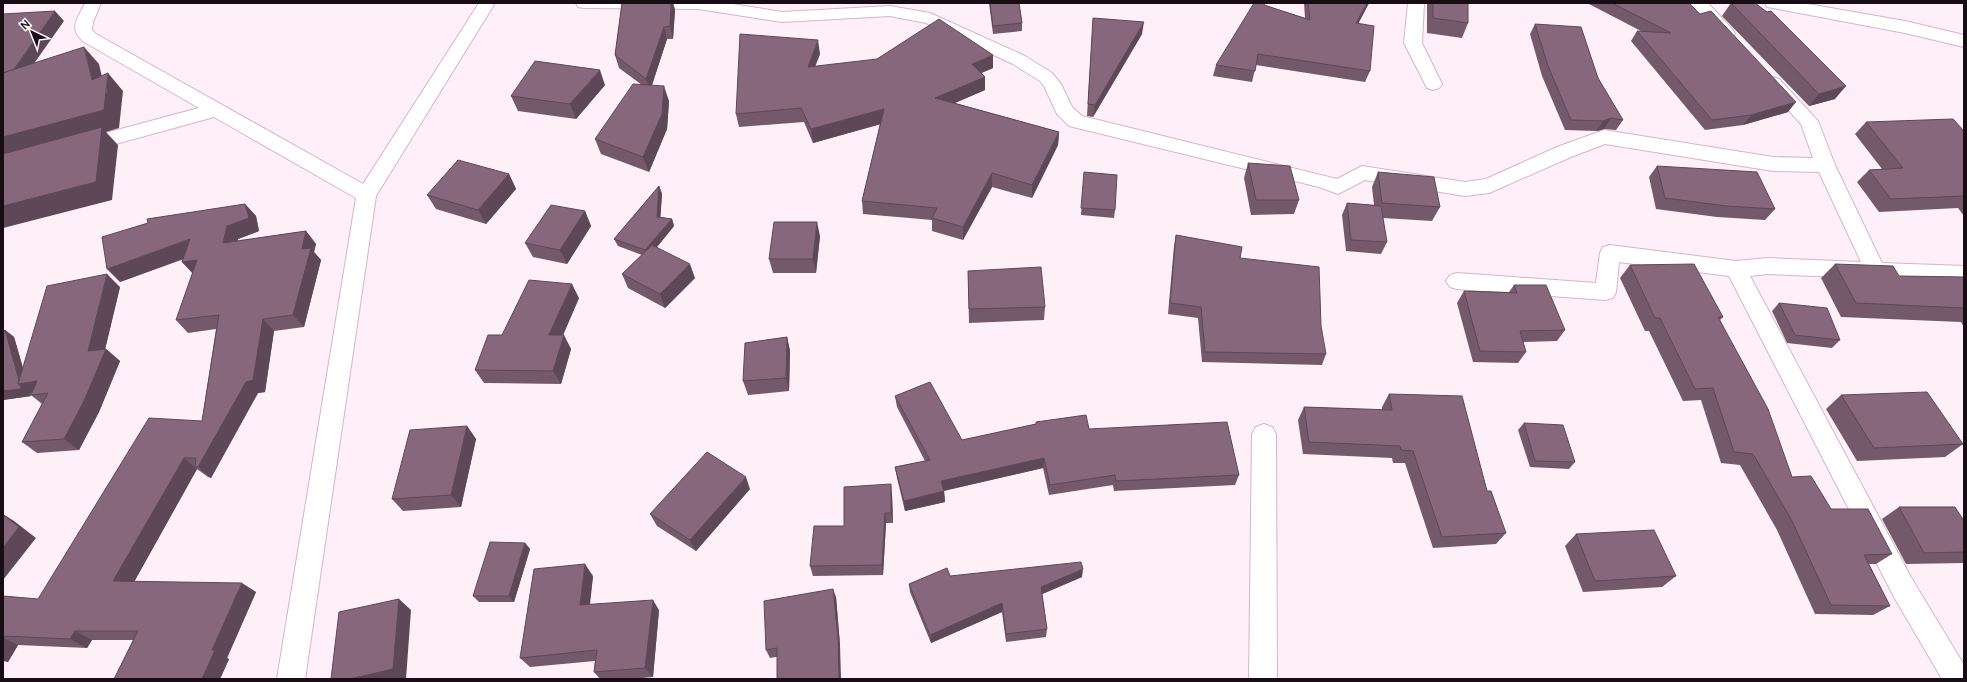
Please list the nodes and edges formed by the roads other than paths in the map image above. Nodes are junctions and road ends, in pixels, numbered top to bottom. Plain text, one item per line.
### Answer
1 (93, 3) edge
2 (487, 3) edge
3 (584, 3) edge
4 (912, 3) edge
5 (1416, 3) edge
6 (1698, 3) edge
7 (1772, 3) edge
8 (890, 11) junction
9 (1964, 41) edge
10 (1740, 48) edge
11 (1761, 70) edge
12 (1433, 84) dead end
13 (215, 110) junction
14 (64, 152) edge
15 (1825, 165) junction
16 (366, 195) junction
17 (1736, 269) junction
18 (1876, 271) junction
19 (1964, 274) edge
20 (1457, 281) dead end
21 (1264, 434) dead end
22 (291, 679) edge
23 (1263, 679) edge
24 (1957, 679) edge

1 - 13 street
2 - 16 street
3 - 8 street
4 - 8 street
5 - 12 street
6 - 10 street
7 - 9 street
8 - 15 street
11 - 15 street
13 - 14 street
13 - 16 street
15 - 18 street
16 - 22 street
17 - 18 street
17 - 20 street
17 - 24 street
18 - 19 street
21 - 23 street

